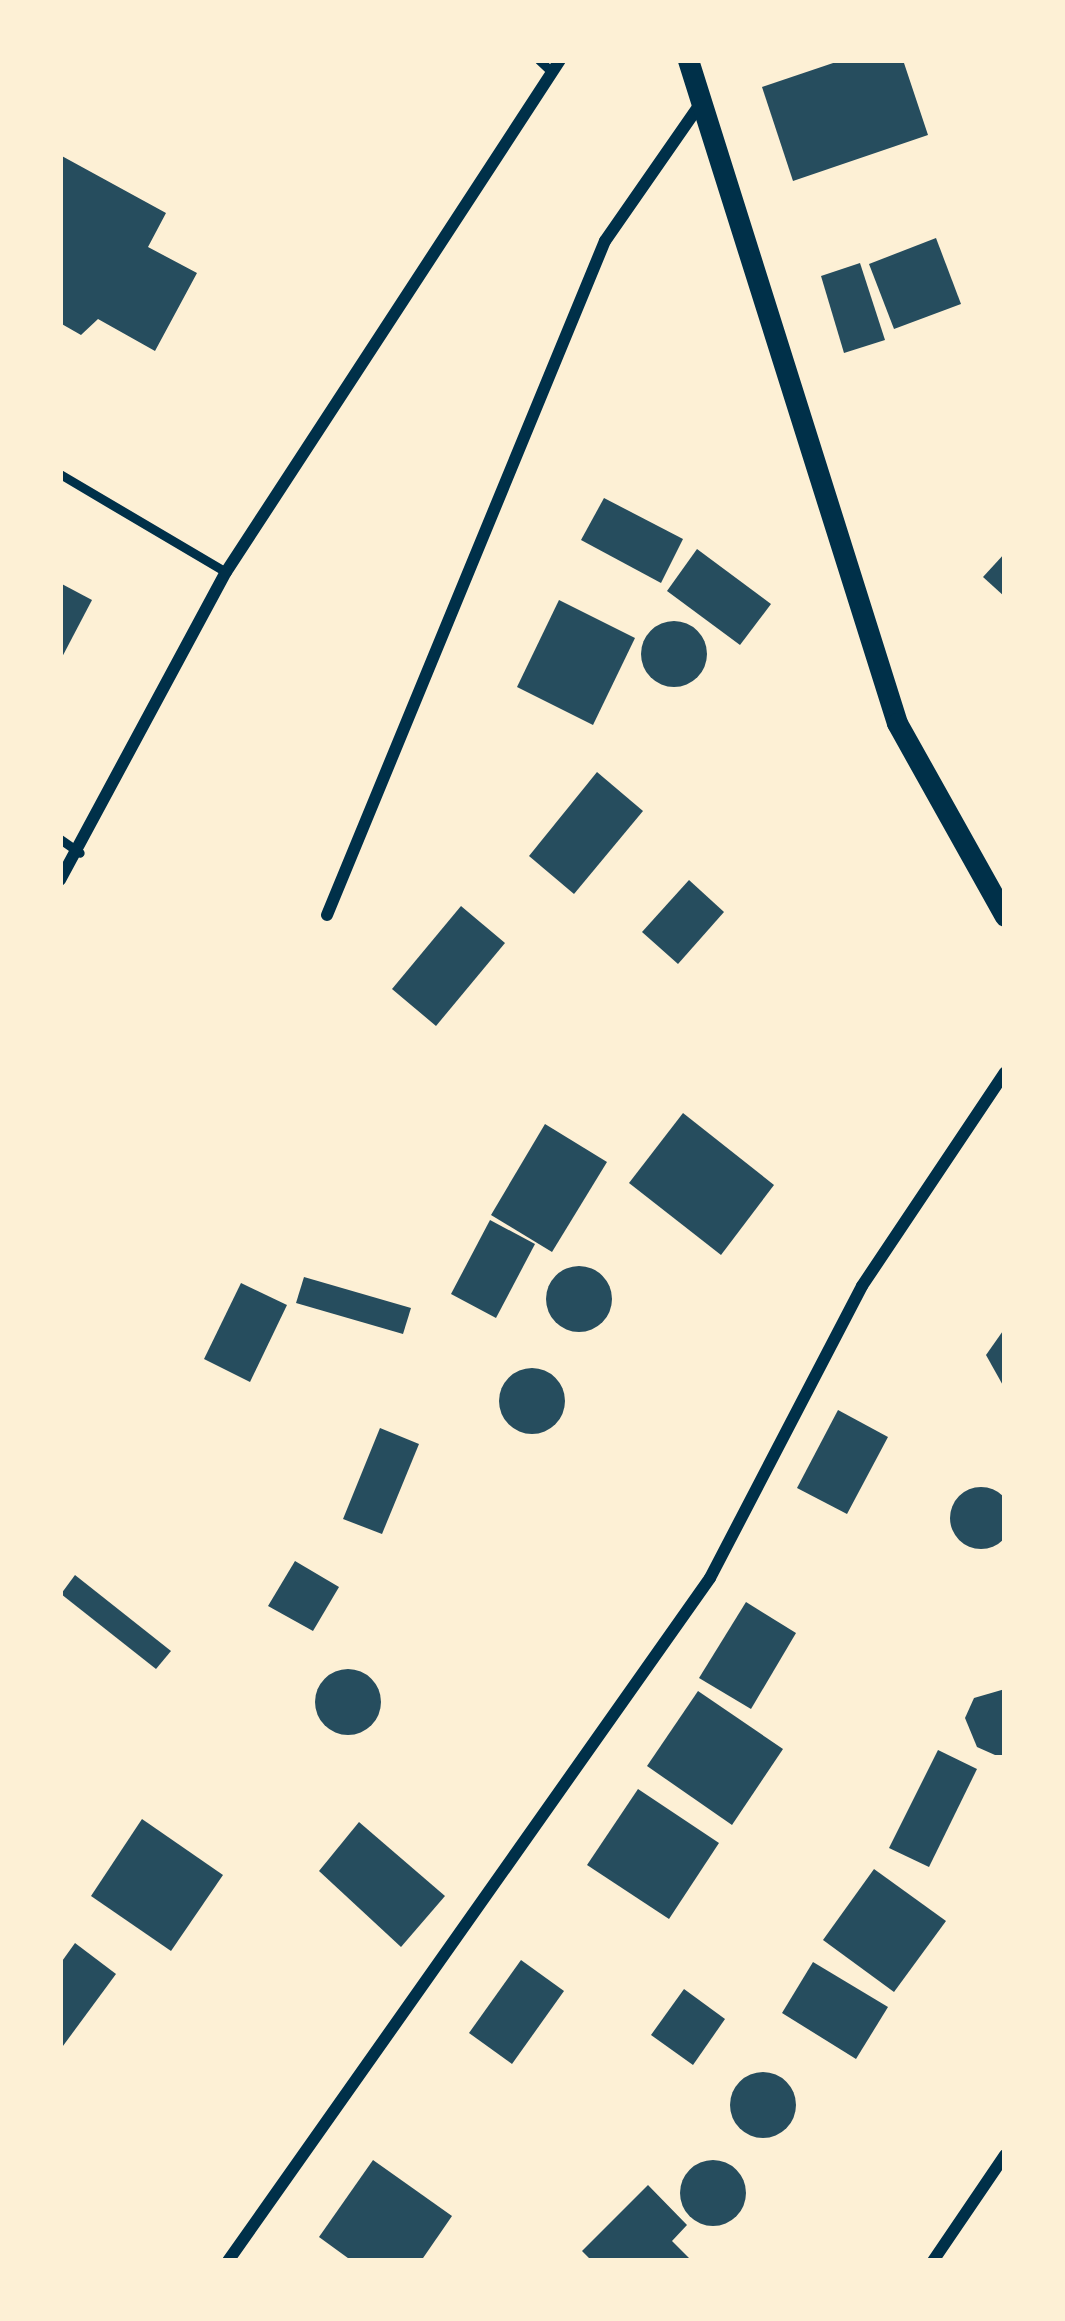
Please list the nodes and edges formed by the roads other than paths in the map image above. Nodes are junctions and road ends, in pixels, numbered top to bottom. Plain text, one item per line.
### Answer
1 (539, 60) edge
2 (688, 60) edge
3 (556, 66) edge
4 (701, 102) junction
5 (60, 474) edge
6 (226, 572) junction
7 (60, 839) edge
8 (80, 853) junction
9 (60, 880) edge
10 (326, 915) dead end
11 (1005, 916) edge
12 (1005, 1072) edge
13 (1005, 2155) edge
14 (228, 2261) edge
15 (934, 2261) edge

1 - 3 lane
2 - 4 street
3 - 6 street
4 - 10 street
4 - 11 street
5 - 6 lane
6 - 8 street
7 - 8 lane
8 - 9 street
12 - 14 street
13 - 15 street

